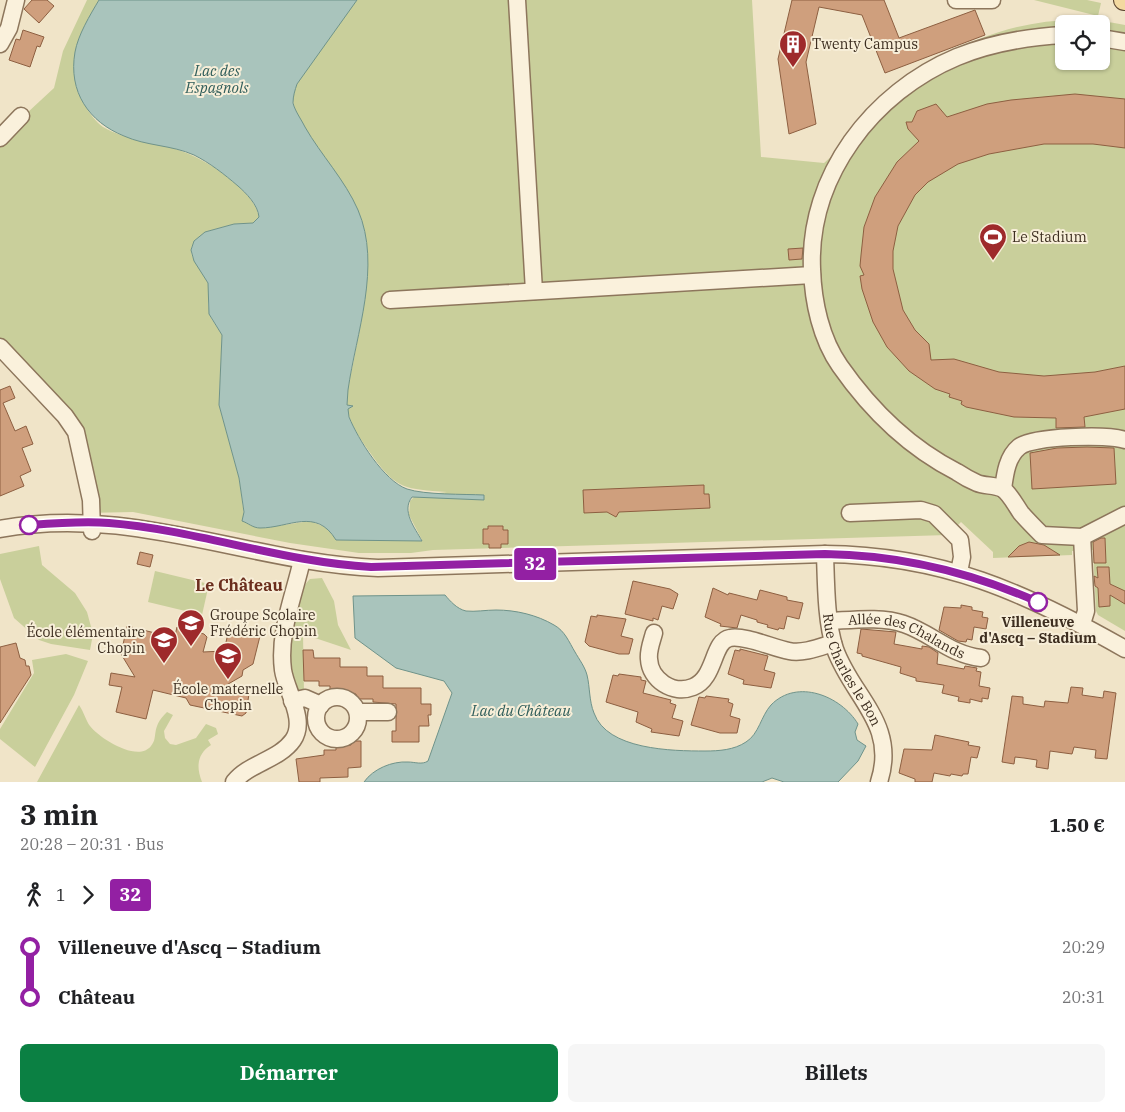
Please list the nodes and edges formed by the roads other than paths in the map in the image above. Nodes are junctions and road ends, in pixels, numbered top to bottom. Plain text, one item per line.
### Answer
1 (16, 0) edge
2 (517, 0) edge
3 (956, 0) edge
4 (992, 0) edge
5 (1055, 37) edge
6 (1110, 40) edge
7 (1125, 42) edge
8 (0, 44) edge
9 (21, 116) dead end
10 (0, 138) edge
11 (812, 275) junction
12 (534, 291) junction
13 (390, 300) dead end
14 (0, 347) edge
15 (1125, 440) edge
16 (1002, 489) junction
17 (850, 513) dead end
18 (1125, 515) edge
19 (93, 527) junction
20 (0, 529) edge
21 (0, 537) edge
22 (1082, 537) junction
23 (825, 554) junction
24 (302, 560) junction
25 (959, 572) junction
26 (830, 621) junction
27 (1082, 624) junction
28 (654, 633) dead end
29 (833, 643) junction
30 (1125, 649) edge
31 (981, 658) dead end
32 (292, 701) junction
33 (320, 705) junction
34 (358, 712) junction
35 (388, 712) dead end
36 (234, 782) edge
37 (879, 782) edge

1 - 8 street
2 - 12 street
3 - 4 street
5 - 11 street
6 - 7 street
9 - 10 street
11 - 12 street
11 - 16 street
12 - 13 street
14 - 19 street
15 - 16 street
16 - 22 street
17 - 25 street
18 - 22 street
19 - 20 street
19 - 21 street
19 - 24 street
22 - 27 street
23 - 24 street
23 - 25 street
23 - 26 street, Rue Charles le Bon
24 - 32 street
25 - 27 street
26 - 29 street, Rue Charles le Bon
26 - 31 street, Allée des Chalands
27 - 30 street
28 - 29 street
29 - 37 street, Rue Charles le Bon
32 - 33 street
32 - 36 street
33 - 34 street
33 - 34 street
34 - 35 street

